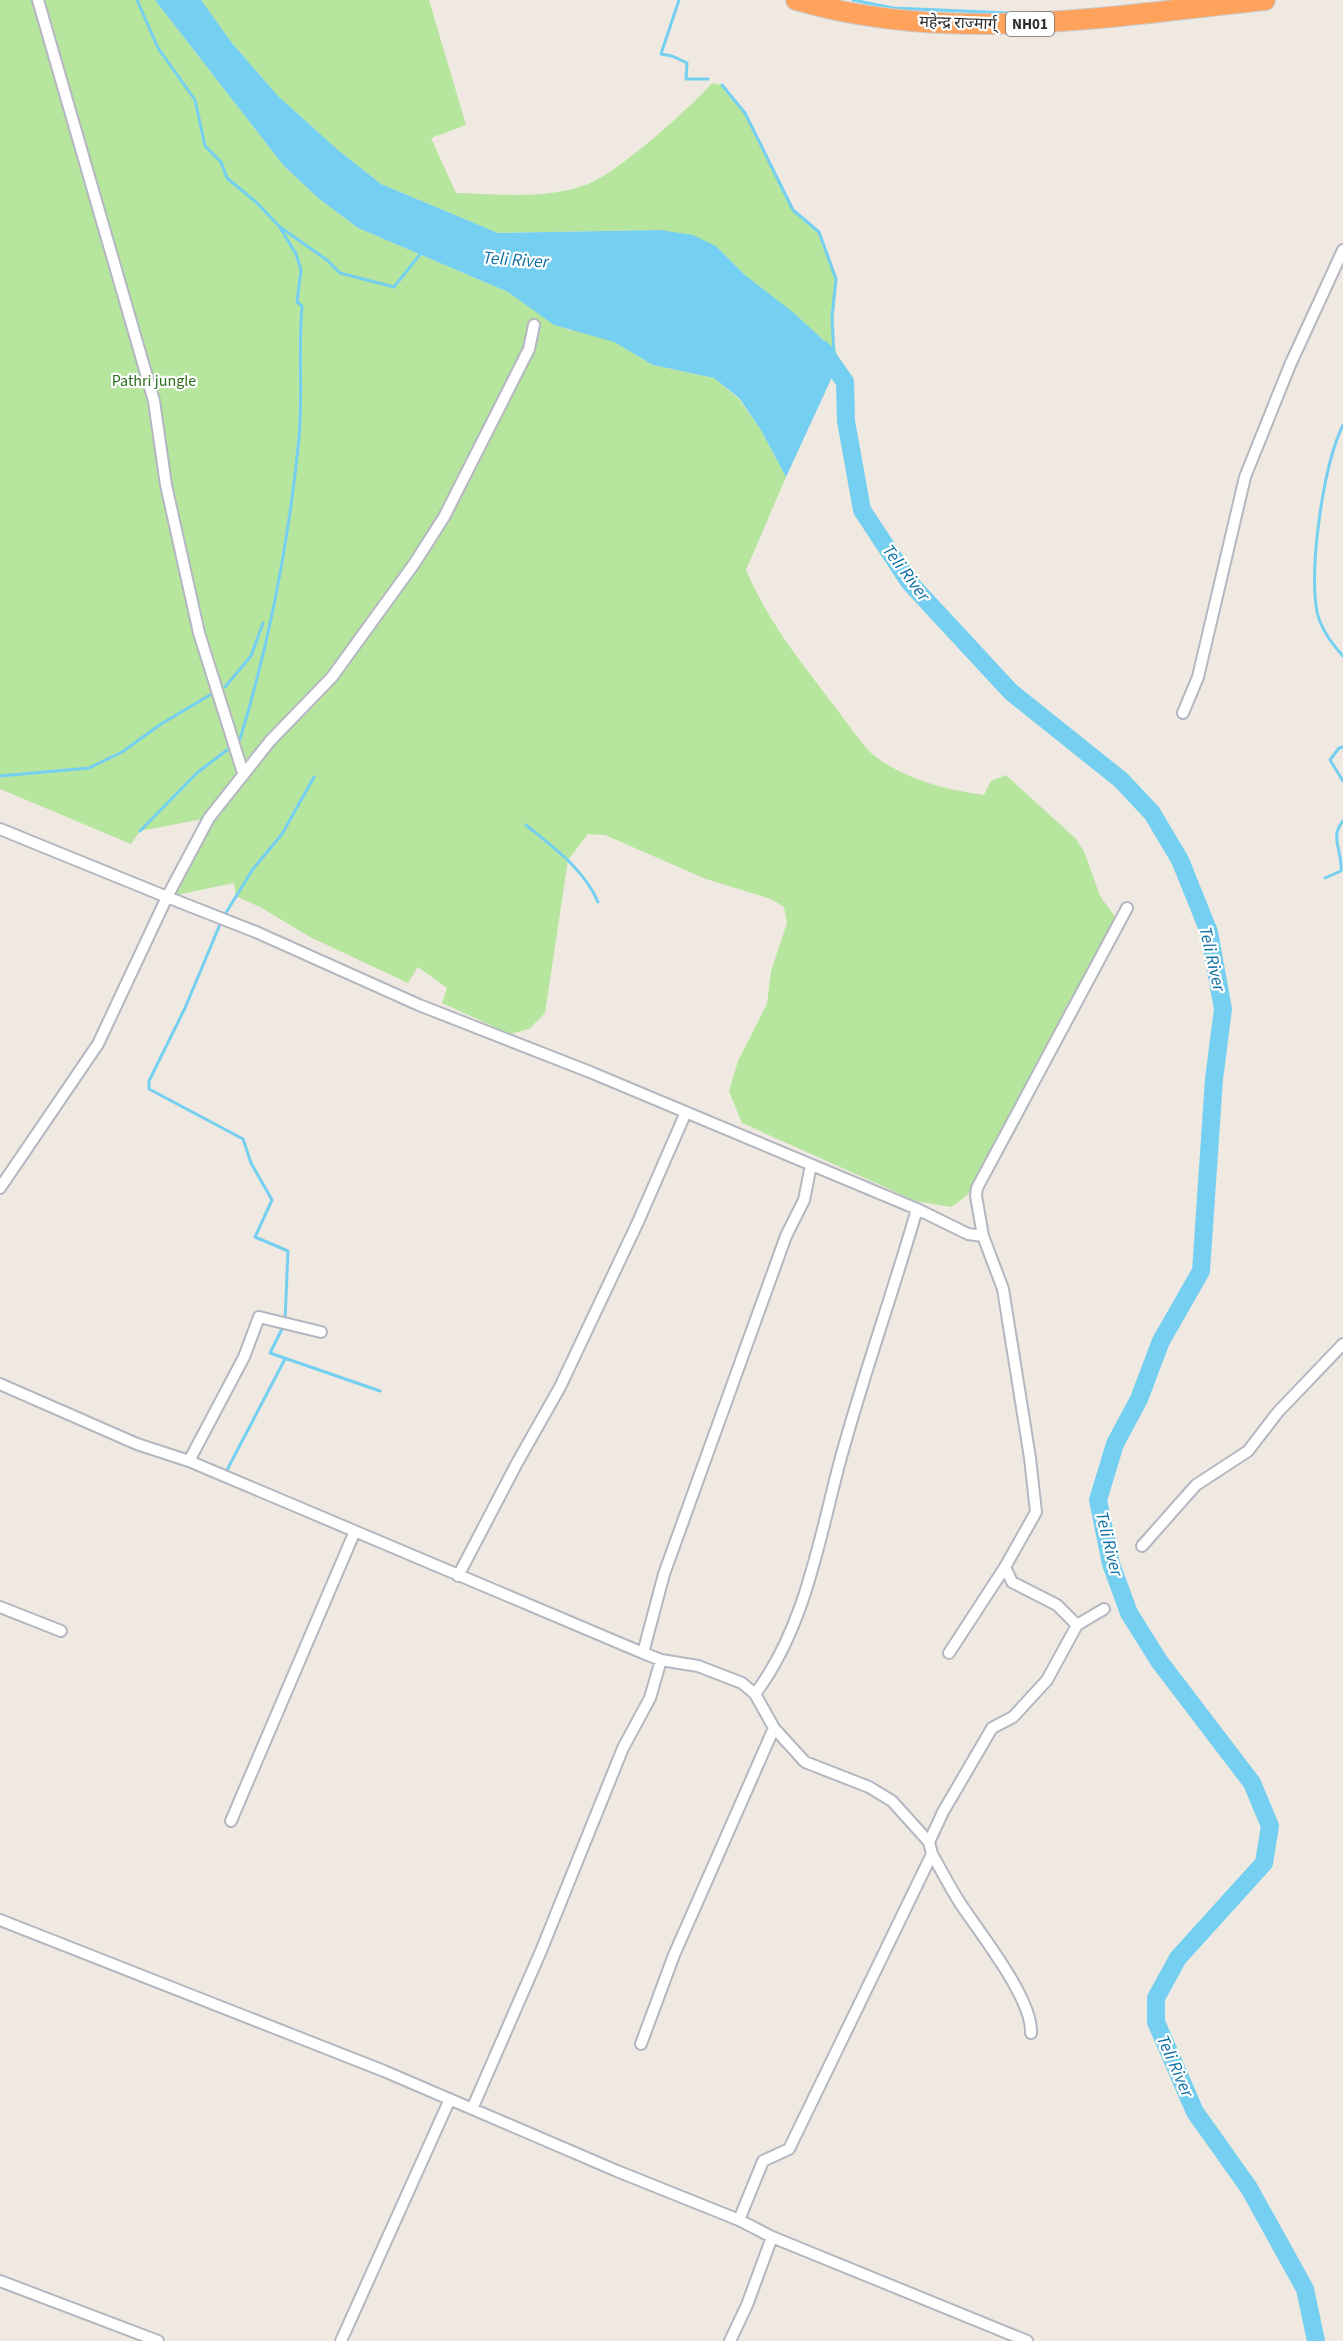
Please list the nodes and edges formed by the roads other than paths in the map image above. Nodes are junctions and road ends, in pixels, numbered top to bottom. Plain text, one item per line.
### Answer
1 (38, 0) edge
2 (796, 0) edge
3 (1260, 0) edge
4 (1265, 0) edge
5 (1343, 250) edge
6 (534, 325) dead end
7 (1183, 713) dead end
8 (243, 773) junction
9 (0, 829) edge
10 (167, 897) junction
11 (1127, 908) dead end
12 (686, 1112) junction
13 (811, 1165) junction
14 (0, 1188) edge
15 (917, 1209) junction
16 (983, 1236) junction
17 (321, 1332) dead end
18 (1343, 1344) edge
19 (0, 1383) edge
20 (189, 1461) junction
21 (355, 1532) junction
22 (1142, 1546) dead end
23 (1005, 1567) junction
24 (458, 1576) junction
25 (0, 1607) edge
26 (1104, 1609) dead end
27 (1077, 1625) junction
28 (61, 1631) dead end
29 (643, 1653) junction
30 (949, 1653) dead end
31 (661, 1660) junction
32 (755, 1694) junction
33 (774, 1728) junction
34 (231, 1821) dead end
35 (929, 1842) junction
36 (932, 1854) junction
37 (0, 1920) edge
38 (1031, 2033) dead end
39 (641, 2044) dead end
40 (450, 2099) junction
41 (472, 2109) junction
42 (739, 2220) junction
43 (772, 2237) junction
44 (0, 2281) edge
45 (158, 2341) edge
46 (341, 2341) edge
47 (730, 2341) edge
48 (1027, 2341) edge

1 - 8 street
2 - 3 highway, महेन्द्र राज्मार्ग् / NH01
3 - 4 highway, महेन्द्र राज्मार्ग् / NH01
5 - 7 street
6 - 8 street
8 - 10 street
9 - 10 street
10 - 12 street
10 - 14 street
11 - 16 street
12 - 13 street
12 - 24 street
13 - 15 street
13 - 29 street
15 - 16 street
15 - 32 street
16 - 23 street
17 - 20 street
18 - 22 street
19 - 20 street
20 - 21 street
21 - 24 street
21 - 34 street
23 - 27 street
23 - 30 street
24 - 29 street
25 - 28 street
26 - 27 street
27 - 35 street
29 - 31 street
31 - 32 street
31 - 41 street
32 - 33 street
33 - 35 street
33 - 39 street
35 - 36 street
36 - 38 street
36 - 42 street
37 - 40 street
40 - 41 street
40 - 46 street
41 - 42 street
42 - 43 street
43 - 47 street
43 - 48 street
44 - 45 street

